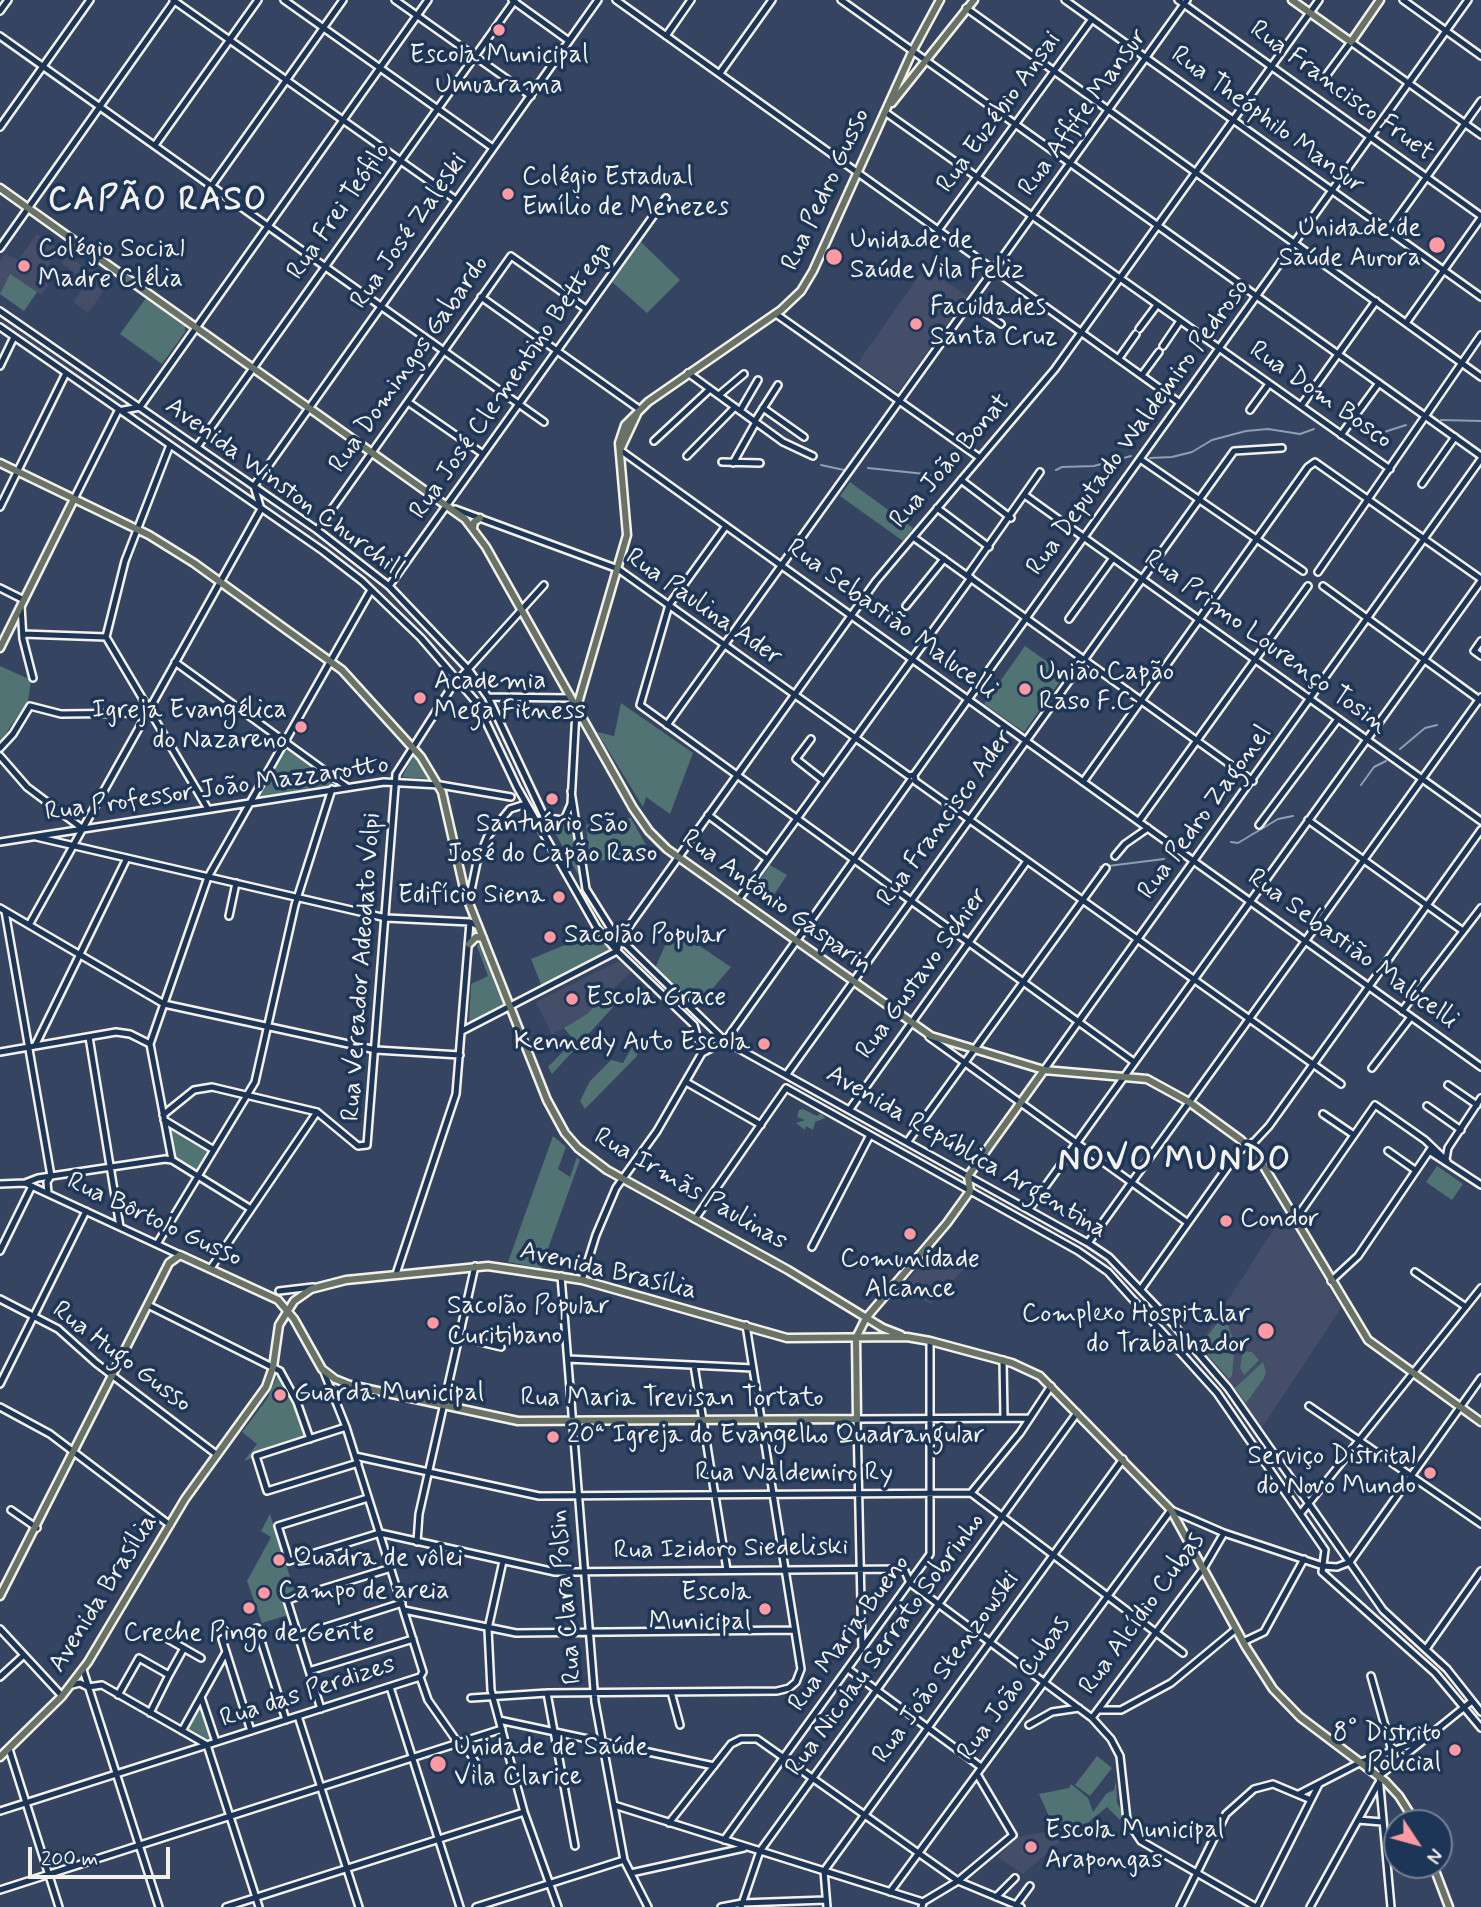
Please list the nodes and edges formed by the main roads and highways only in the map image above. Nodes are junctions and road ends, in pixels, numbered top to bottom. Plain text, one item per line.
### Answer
1 (940, 0) edge
2 (974, 0) edge
3 (1293, 0) edge
4 (1380, 0) edge
5 (885, 113) junction
6 (0, 188) edge
7 (0, 463) edge
8 (74, 499) junction
9 (480, 518) road end
10 (473, 528) junction
11 (0, 648) edge
12 (576, 710) junction
13 (483, 938) junction
14 (469, 944) road end
15 (1044, 1070) junction
16 (287, 1309) junction
17 (866, 1318) junction
18 (907, 1337) junction
19 (856, 1338) junction
20 (1481, 1422) edge
21 (0, 1596) edge
22 (0, 1757) edge
23 (1407, 1809) edge
24 (1438, 1879) edge
25 (1449, 1907) edge

1 - 5 main road, Rua Pedro Gusso
2 - 5 main road
3 - 4 main road
5 - 12 main road, Rua Pedro Gusso
6 - 10 main road, Rua Antônio Gasparin
7 - 8 main road
8 - 11 main road
8 - 13 main road, Rua Irmãs Paulinas
9 - 10 main road
10 - 12 main road, Rua Antônio Gasparin
12 - 15 main road, Rua Antônio Gasparin
13 - 14 main road
13 - 17 main road, Rua Irmãs Paulinas
15 - 17 main road, Rua Pedro Zagonel
15 - 20 main road
16 - 19 main road, Avenida Brasília
16 - 19 main road, Rua Maria Trevisan Tortato
16 - 21 main road, Rua Bôrtolo Gusso
16 - 22 main road, Avenida Brasília
17 - 18 main road, Rua Irmãs Paulinas
17 - 19 main road
18 - 19 main road, Avenida Brasília
18 - 23 main road, Avenida Brasília
24 - 25 main road

